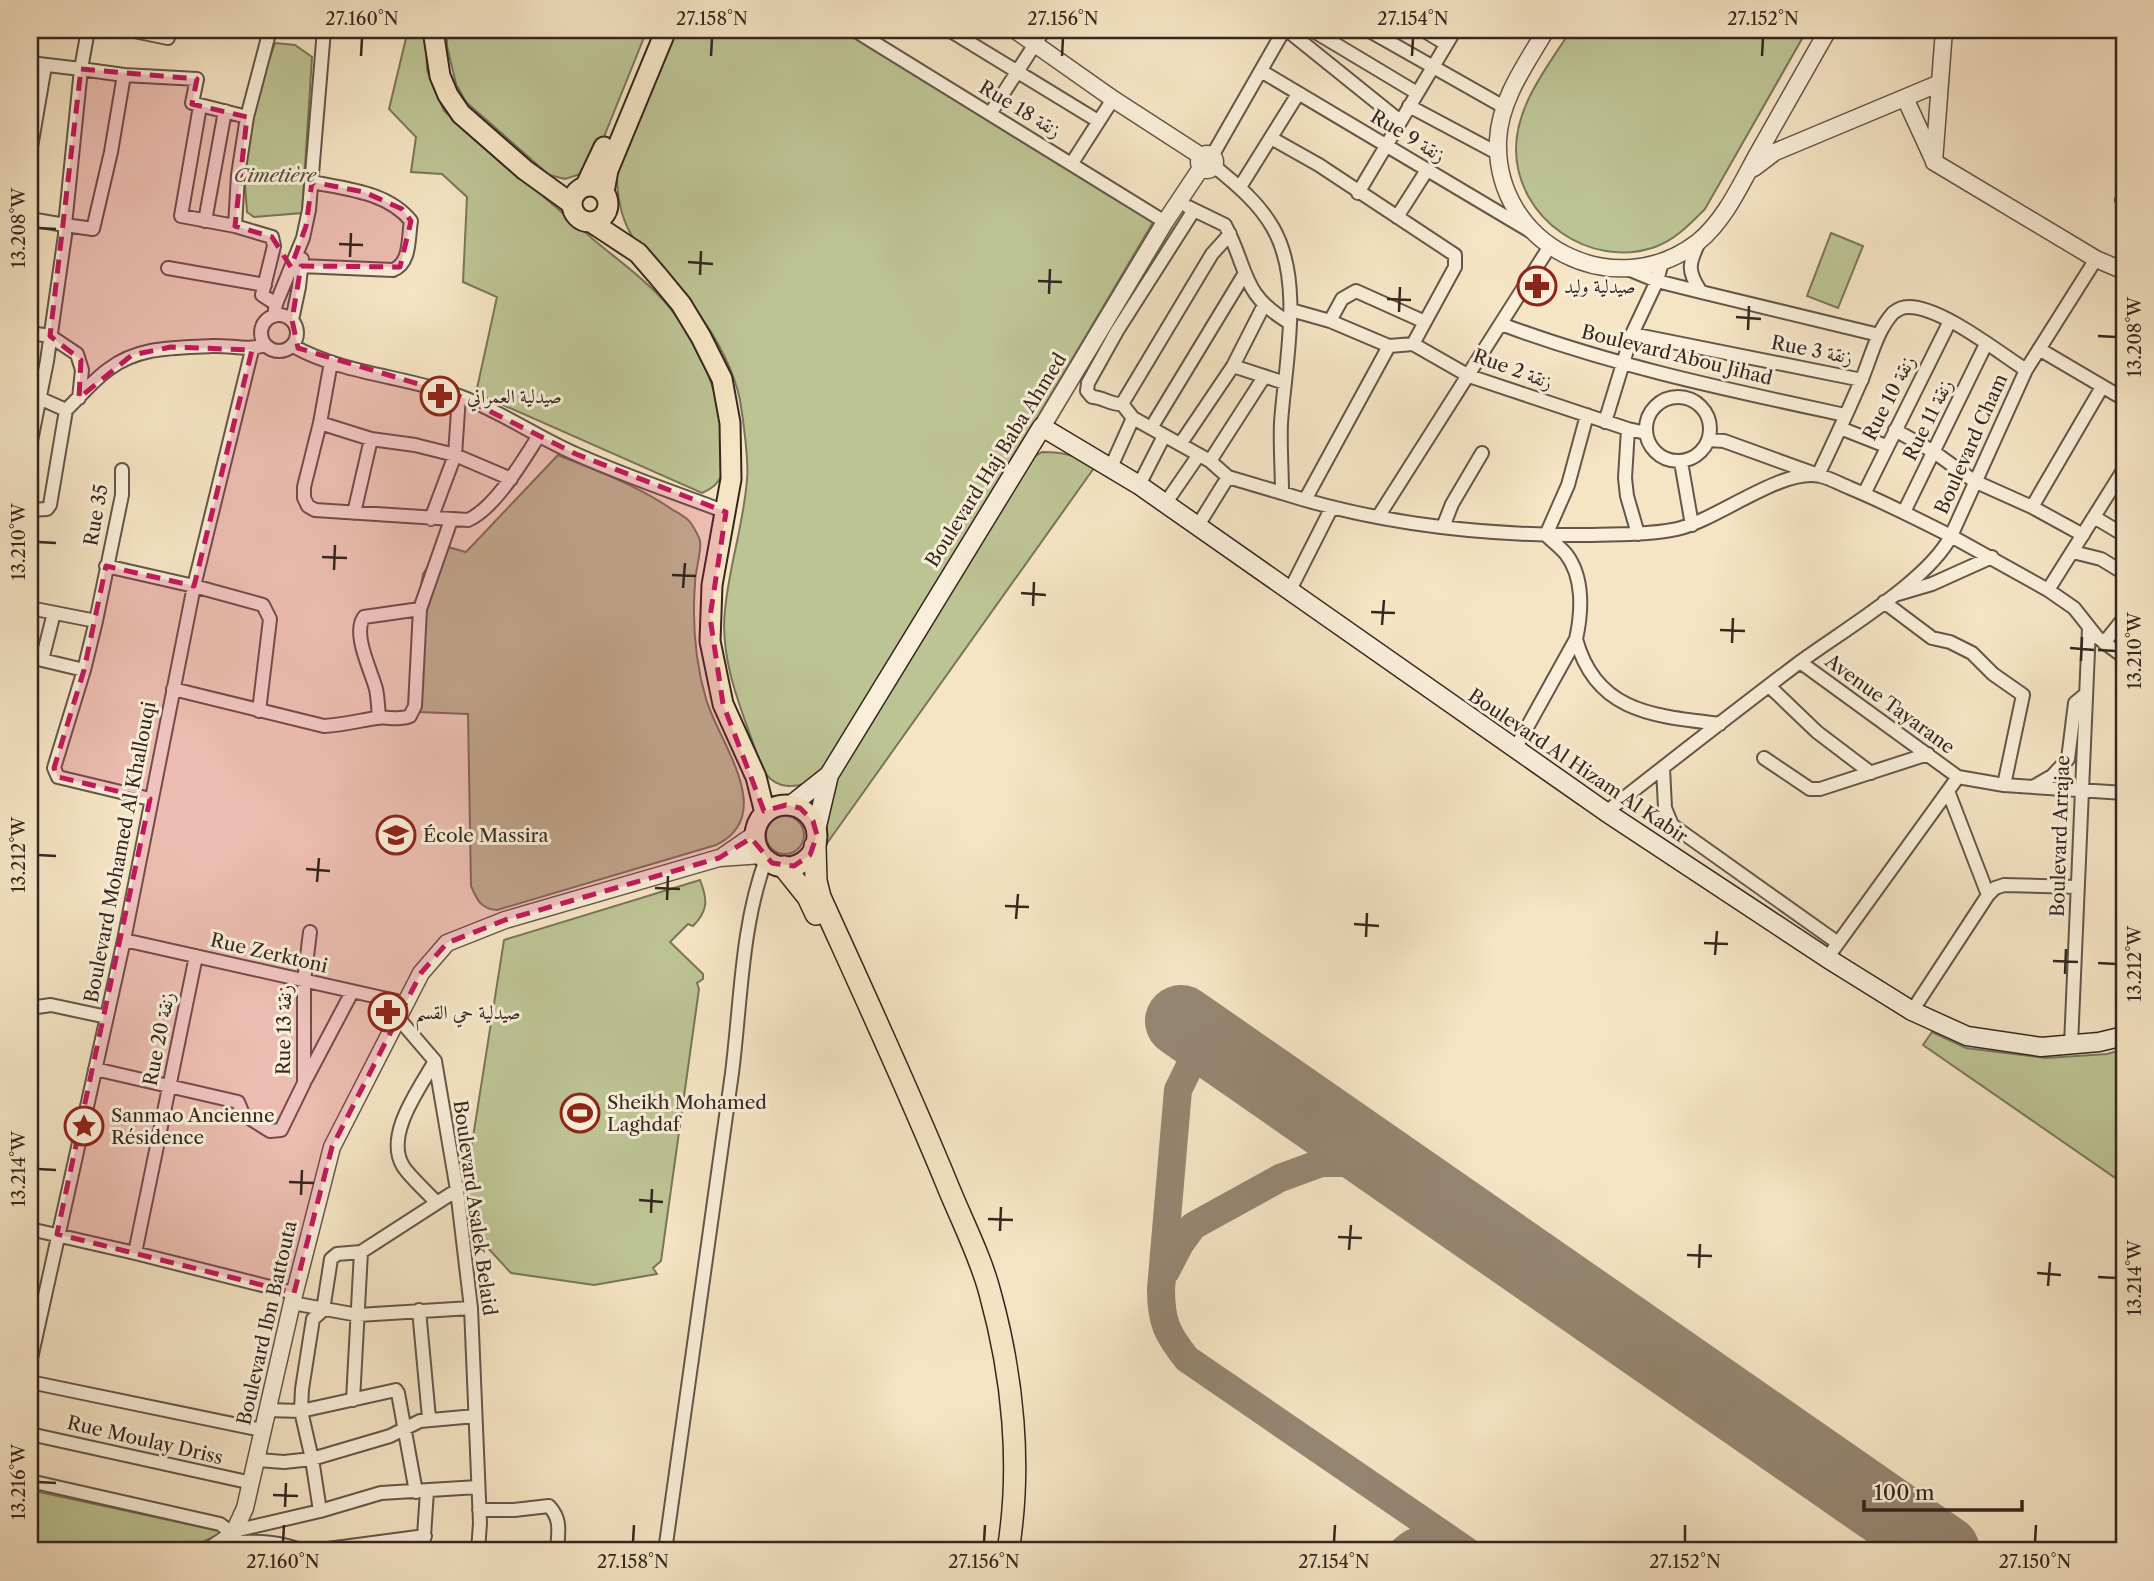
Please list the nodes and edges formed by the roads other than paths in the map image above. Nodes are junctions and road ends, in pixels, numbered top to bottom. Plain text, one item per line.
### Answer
1 (88, 30) edge
2 (137, 30) edge
3 (270, 30) edge
4 (324, 30) edge
5 (433, 30) edge
6 (652, 30) edge
7 (666, 30) edge
8 (854, 30) edge
9 (949, 30) edge
10 (1015, 30) edge
11 (1044, 30) edge
12 (1286, 30) edge
13 (1312, 30) edge
14 (1368, 30) edge
15 (1423, 30) edge
16 (1455, 30) edge
17 (1546, 30) edge
18 (1828, 30) edge
19 (1944, 30) edge
20 (168, 38) dead end
21 (1036, 44) junction
22 (1446, 44) junction
23 (30, 63) edge
24 (45, 66) junction
25 (1433, 67) junction
26 (81, 69) junction
27 (1261, 71) junction
28 (1018, 72) junction
29 (124, 75) junction
30 (1940, 83) junction
31 (1417, 93) junction
32 (1298, 94) junction
33 (1905, 98) junction
34 (1114, 99) junction
35 (200, 106) junction
36 (626, 106) junction
37 (1409, 106) junction
38 (1504, 107) junction
39 (225, 111) junction
40 (990, 114) junction
41 (247, 117) junction
42 (1098, 121) junction
43 (1400, 121) junction
44 (1271, 138) junction
45 (1385, 145) junction
46 (30, 153) edge
47 (1499, 154) junction
48 (1207, 162) junction
49 (1934, 162) junction
50 (1072, 163) junction
51 (525, 170) junction
52 (1427, 170) junction
53 (312, 182) junction
54 (1741, 183) junction
55 (1240, 187) junction
56 (596, 192) junction
57 (1358, 192) junction
58 (1179, 202) junction
59 (572, 204) junction
60 (1194, 210) junction
61 (1397, 217) junction
62 (30, 219) edge
63 (205, 221) junction
64 (591, 222) junction
65 (1165, 222) junction
66 (65, 225) junction
67 (236, 226) junction
68 (1230, 234) junction
69 (1536, 235) junction
70 (303, 238) junction
71 (1700, 240) junction
72 (1551, 247) junction
73 (638, 253) junction
74 (2096, 259) junction
75 (1662, 262) junction
76 (301, 266) junction
77 (168, 268) dead end
78 (1628, 269) junction
79 (2124, 271) edge
80 (1245, 273) junction
81 (1657, 281) junction
82 (265, 285) junction
83 (1701, 292) junction
84 (1264, 305) junction
85 (275, 310) junction
86 (1291, 316) junction
87 (292, 320) junction
88 (1330, 321) junction
89 (1950, 321) junction
90 (1425, 322) junction
91 (1501, 324) junction
92 (30, 334) edge
93 (1632, 334) junction
94 (1878, 335) junction
95 (50, 336) junction
96 (1413, 344) junction
97 (1986, 344) junction
98 (265, 345) junction
99 (293, 346) junction
100 (1389, 346) junction
101 (2039, 349) junction
102 (252, 350) junction
103 (331, 362) junction
104 (1625, 362) junction
105 (1233, 366) junction
106 (2026, 370) junction
107 (1469, 376) junction
108 (1264, 377) junction
109 (1862, 380) junction
110 (1690, 381) junction
111 (1285, 383) junction
112 (2102, 387) junction
113 (35, 396) edge
114 (459, 396) junction
115 (79, 398) junction
116 (1687, 398) junction
117 (2124, 400) edge
118 (1122, 404) junction
119 (66, 410) junction
120 (1587, 415) junction
121 (1845, 415) junction
122 (1133, 418) junction
123 (1605, 422) junction
124 (320, 423) junction
125 (1042, 427) junction
126 (1151, 428) junction
127 (1840, 428) junction
128 (1628, 429) junction
129 (1895, 430) junction
130 (1646, 433) junction
131 (1164, 436) junction
132 (538, 437) junction
133 (371, 439) junction
134 (1709, 440) junction
135 (1181, 443) junction
136 (30, 446) edge
137 (1886, 446) junction
138 (1934, 452) junction
139 (1482, 453) dead end
140 (455, 455) junction
141 (1204, 459) junction
142 (1681, 462) junction
143 (1111, 467) junction
144 (2124, 469) edge
145 (122, 470) dead end
146 (1818, 475) junction
147 (1228, 477) junction
148 (511, 479) junction
149 (1974, 481) junction
150 (1139, 485) junction
151 (1282, 493) junction
152 (1864, 494) junction
153 (1305, 500) junction
154 (1165, 504) junction
155 (2032, 507) junction
156 (1332, 508) junction
157 (30, 510) edge
158 (726, 512) junction
159 (1904, 512) junction
160 (354, 513) junction
161 (1378, 517) junction
162 (2094, 517) junction
163 (431, 519) junction
164 (451, 520) junction
165 (1692, 525) junction
166 (1197, 527) junction
167 (1443, 527) junction
168 (1638, 534) junction
169 (1546, 535) junction
170 (2083, 535) junction
171 (1951, 536) junction
172 (2124, 536) edge
173 (2073, 552) junction
174 (1992, 557) junction
175 (106, 566) junction
176 (2124, 573) edge
177 (194, 586) junction
178 (2048, 590) junction
179 (1289, 592) junction
180 (1887, 599) junction
181 (30, 608) edge
182 (420, 609) junction
183 (54, 613) junction
184 (2124, 618) edge
185 (96, 621) junction
186 (2089, 628) junction
187 (1576, 639) junction
188 (2104, 643) junction
189 (2124, 657) edge
190 (1800, 662) junction
191 (84, 670) junction
192 (1769, 686) junction
193 (173, 689) junction
194 (2086, 694) junction
195 (259, 711) junction
196 (379, 717) junction
197 (1720, 724) junction
198 (1515, 749) junction
199 (1927, 754) junction
200 (1764, 758) dead end
201 (1663, 768) junction
202 (1871, 773) junction
203 (829, 775) junction
204 (755, 777) junction
205 (1958, 777) junction
206 (2004, 785) junction
207 (2033, 788) junction
208 (1948, 790) junction
209 (2081, 792) junction
210 (2124, 793) edge
211 (150, 799) junction
212 (788, 805) junction
213 (1606, 812) junction
214 (765, 813) junction
215 (755, 834) junction
216 (816, 838) junction
217 (719, 858) junction
218 (773, 862) junction
219 (2077, 887) junction
220 (1988, 895) junction
221 (310, 932) dead end
222 (124, 940) junction
223 (1832, 951) junction
224 (196, 956) junction
225 (303, 981) junction
226 (352, 992) junction
227 (405, 1003) junction
228 (30, 1008) edge
229 (1912, 1011) junction
230 (107, 1017) junction
231 (399, 1019) junction
232 (2124, 1036) edge
233 (2071, 1045) junction
234 (435, 1061) junction
235 (96, 1069) junction
236 (304, 1083) junction
237 (169, 1085) junction
238 (457, 1190) junction
239 (436, 1202) junction
240 (30, 1229) edge
241 (57, 1234) junction
242 (362, 1252) junction
243 (135, 1253) junction
244 (293, 1298) junction
245 (36, 1305) edge
246 (471, 1308) junction
247 (323, 1310) junction
248 (419, 1310) junction
249 (358, 1315) junction
250 (32, 1348) edge
251 (30, 1363) edge
252 (30, 1382) edge
253 (352, 1400) junction
254 (267, 1410) junction
255 (302, 1411) junction
256 (475, 1416) junction
257 (429, 1418) junction
258 (405, 1428) junction
259 (262, 1430) junction
260 (30, 1434) edge
261 (312, 1459) junction
262 (258, 1460) junction
263 (30, 1481) edge
264 (252, 1483) junction
265 (478, 1487) junction
266 (421, 1491) junction
267 (320, 1511) junction
268 (479, 1516) junction
269 (425, 1536) junction
270 (235, 1540) edge
271 (350, 1549) edge
272 (208, 1551) edge
273 (303, 1551) edge
274 (313, 1551) edge
275 (422, 1551) edge
276 (478, 1551) edge
277 (557, 1551) edge
278 (665, 1551) edge
279 (996, 1551) edge
280 (1008, 1551) edge

1 - 26 street
2 - 20 street
3 - 41 street
4 - 53 street
5 - 51 main road
6 - 36 main road
7 - 36 main road
8 - 40 street, Rue 18 زنقة
9 - 28 street
10 - 21 street
11 - 21 street
12 - 27 street, Boulevard Haj Baba Ahmed
12 - 43 street
13 - 31 street
14 - 25 street
15 - 22 street
16 - 22 street
17 - 38 street
18 - 54 street
19 - 30 street
21 - 28 street
21 - 34 street
22 - 25 street
23 - 24 street
24 - 26 street
24 - 46 street
25 - 31 street
25 - 38 street
26 - 29 street
26 - 66 street
27 - 32 street, Rue 9 زنقة
27 - 48 street, Boulevard Haj Baba Ahmed
28 - 40 street
28 - 42 street
29 - 35 street
29 - 66 street
30 - 33 street
30 - 49 street
31 - 37 street
32 - 44 street
32 - 45 street, Rue 9 زنقة
33 - 49 street
33 - 54 street
34 - 42 street
34 - 48 street
35 - 39 street
35 - 63 street
36 - 56 main road
37 - 43 street
37 - 47 street
38 - 47 street
39 - 41 street
39 - 63 street
40 - 50 street, Rue 18 زنقة
41 - 67 street
42 - 50 street
43 - 45 street
44 - 55 street
44 - 57 street
45 - 52 street, Rue 9 زنقة
45 - 57 street
47 - 69 street
48 - 55 street
48 - 58 street, Boulevard Haj Baba Ahmed
49 - 74 street
50 - 65 street, Rue 18 زنقة
51 - 56 main road
51 - 59 main road
52 - 61 street
52 - 69 street, Rue 9 زنقة
53 - 70 street
53 - 76 street
54 - 71 street
55 - 86 street
56 - 59 main road
56 - 64 main road
56 - 73 main road
57 - 61 street
58 - 60 street
58 - 65 street, Boulevard Haj Baba Ahmed
59 - 64 main road
60 - 68 street
60 - 118 street
61 - 90 street
62 - 66 street
63 - 67 street
64 - 73 main road
65 - 125 street, Boulevard Haj Baba Ahmed
66 - 95 street
67 - 82 street
68 - 80 street
68 - 118 street
69 - 72 street
70 - 76 street
70 - 85 street
71 - 75 street
71 - 83 street
72 - 78 street
72 - 91 street
73 - 158 main road
74 - 79 street
74 - 101 street, Boulevard Cham
75 - 78 street
75 - 81 street
76 - 87 street
77 - 82 street
78 - 81 street
80 - 84 street
80 - 126 street
81 - 83 street
81 - 93 street
82 - 85 street
83 - 94 street
84 - 86 street
84 - 105 street
85 - 87 street
85 - 98 street
86 - 88 street
86 - 111 street
87 - 99 street
88 - 90 street
88 - 100 street
89 - 94 street
89 - 97 street
89 - 129 street, Rue 10 زنقة
90 - 96 street
91 - 104 street, Boulevard Abou Jihad
91 - 107 street
92 - 95 street
93 - 104 street
93 - 109 street, Rue 3 زنقة
94 - 109 street
95 - 113 street
95 - 115 street
96 - 100 street
96 - 107 street, Rue 2 زنقة
97 - 106 street
97 - 138 street, Rue 11 زنقة
98 - 99 street
98 - 102 street
99 - 103 street
100 - 153 street
101 - 106 street, Boulevard Cham
101 - 112 street
102 - 115 street
102 - 177 street, Boulevard Mohamed Al Khallouqi
103 - 114 street
103 - 124 street
104 - 110 street, Boulevard Abou Jihad
104 - 123 street
105 - 108 street
105 - 135 street
106 - 149 street, Boulevard Cham
107 - 120 street, Rue 2 زنقة
107 - 161 street
108 - 111 street
108 - 141 street
109 - 121 street
110 - 116 street
110 - 121 street, Boulevard Abou Jihad
111 - 151 street
112 - 117 street
112 - 155 street
113 - 119 street
113 - 136 street
114 - 132 street
114 - 140 street
115 - 119 street
116 - 130 street
116 - 134 street
118 - 122 street
119 - 157 street
120 - 123 street, Rue 2 زنقة
120 - 169 street
121 - 127 street
122 - 126 street
122 - 143 street
123 - 128 street, Rue 2 زنقة
124 - 133 street
124 - 160 street
125 - 143 main road, Boulevard Al Hizam Al Kabir
125 - 203 main road, Boulevard Haj Baba Ahmed
126 - 131 street
127 - 137 street
127 - 146 street
128 - 130 street, Rue 2 زنقة
128 - 168 street
129 - 137 street, Rue 10 زنقة
129 - 138 street
130 - 142 street
131 - 135 street
131 - 150 street
132 - 148 street
132 - 158 street
133 - 140 street
133 - 160 street
134 - 142 street
134 - 146 street
135 - 141 street
137 - 152 street, Rue 10 زنقة
138 - 149 street
138 - 159 street, Rue 11 زنقة
139 - 167 street
140 - 148 street
140 - 163 street
141 - 147 street
141 - 154 street
142 - 165 street
143 - 150 main road, Boulevard Al Hizam Al Kabir
144 - 162 street
145 - 175 street, Rue 35
146 - 152 street
146 - 165 street
147 - 151 street
147 - 166 street
148 - 164 street
149 - 155 street
149 - 171 street, Boulevard Cham
150 - 154 main road, Boulevard Al Hizam Al Kabir
151 - 153 street
152 - 159 street
153 - 156 street
154 - 166 main road, Boulevard Al Hizam Al Kabir
155 - 170 street
156 - 161 street
156 - 179 street
158 - 204 main road
159 - 171 street
160 - 163 street
161 - 167 street
162 - 170 street
162 - 172 street
163 - 164 street
164 - 182 street
165 - 168 street
166 - 179 main road, Boulevard Al Hizam Al Kabir
167 - 169 street
168 - 169 street
169 - 187 street
170 - 173 street
171 - 174 street, Boulevard Cham
171 - 180 street
173 - 176 street
173 - 178 street
174 - 178 street, Boulevard Cham
174 - 180 street
175 - 177 street
175 - 185 street, Rue 35
177 - 193 street, Boulevard Mohamed Al Khallouqi
177 - 195 street
178 - 186 street, Boulevard Cham
179 - 198 main road, Boulevard Al Hizam Al Kabir
180 - 190 street
180 - 206 street
181 - 183 street
182 - 196 street
182 - 196 street
183 - 185 street
183 - 191 street
184 - 188 street
185 - 191 street, Rue 35
186 - 188 street, Boulevard Cham
186 - 194 street, Boulevard Arrajae
187 - 197 street
187 - 198 street
188 - 189 street, Boulevard Cham
190 - 192 street
190 - 199 street, Avenue Tayarane
191 - 211 street, Rue 35
192 - 197 street
192 - 202 street
193 - 195 street
193 - 211 street, Boulevard Mohamed Al Khallouqi
194 - 207 street
194 - 209 street, Boulevard Arrajae
195 - 196 street
197 - 201 street
198 - 213 main road, Boulevard Al Hizam Al Kabir
199 - 202 street
199 - 205 street, Avenue Tayarane
200 - 202 street
201 - 213 street
201 - 223 street
203 - 212 main road
203 - 216 main road
204 - 212 main road
204 - 214 main road
205 - 206 street, Avenue Tayarane
205 - 208 street
206 - 207 street, Avenue Tayarane
207 - 209 street, Avenue Tayarane
208 - 220 street
208 - 223 street
209 - 210 street, Avenue Tayarane
209 - 219 street, Boulevard Arrajae
211 - 222 street, Boulevard Mohamed Al Khallouqi
212 - 214 main road
212 - 216 main road
213 - 223 main road, Boulevard Al Hizam Al Kabir
214 - 215 main road
215 - 217 street
215 - 218 main road
216 - 218 main road
216 - 280 highway
217 - 218 street
217 - 227 street, Boulevard Ibn Battouta
218 - 278 street
218 - 279 highway
219 - 220 street
219 - 233 street, Boulevard Arrajae
220 - 229 street
221 - 225 street, Rue 13 زنقة
222 - 224 street, Rue Zerktoni
222 - 230 street, Boulevard Mohamed Al Khallouqi
223 - 229 main road, Boulevard Al Hizam Al Kabir
224 - 225 street, Rue Zerktoni
224 - 237 street, Rue 20 زنقة
225 - 226 street, Rue Zerktoni
225 - 236 street, Rue 13 زنقة
226 - 227 street, Rue Zerktoni
226 - 236 street
227 - 231 street, Boulevard Ibn Battouta
228 - 230 street
229 - 233 main road, Boulevard Al Hizam Al Kabir
230 - 235 street, Boulevard Mohamed Al Khallouqi
231 - 234 street
231 - 244 street, Boulevard Ibn Battouta
232 - 233 main road, Boulevard Al Hizam Al Kabir
234 - 238 street, Boulevard Asalek Belaid
234 - 239 street
235 - 237 street
235 - 241 street, Boulevard Mohamed Al Khallouqi
236 - 237 street, Rue 13 زنقة
237 - 243 street, Rue 20 زنقة
238 - 239 street
238 - 246 street, Boulevard Asalek Belaid
239 - 242 street
240 - 241 street
241 - 243 street
241 - 245 street, Boulevard Mohamed Al Khallouqi
242 - 247 street
242 - 249 street
243 - 244 street
244 - 247 street
244 - 254 street, Boulevard Ibn Battouta
245 - 250 street, Boulevard Mohamed Al Khallouqi
246 - 248 street
246 - 256 street, Boulevard Asalek Belaid
247 - 249 street
247 - 255 street
248 - 249 street
248 - 257 street
249 - 253 street
250 - 251 street, Boulevard Mohamed Al Khallouqi
252 - 259 street
253 - 255 street
253 - 258 street
254 - 255 street
254 - 259 street, Boulevard Ibn Battouta
255 - 261 street
256 - 257 street
256 - 265 street, Boulevard Asalek Belaid
257 - 258 street
258 - 261 street
258 - 266 street
259 - 262 street, Boulevard Ibn Battouta
260 - 264 street, Rue Moulay Driss
261 - 262 street
261 - 267 street
262 - 264 street, Boulevard Ibn Battouta
263 - 270 street
264 - 270 street, Boulevard Ibn Battouta
265 - 266 street
265 - 268 street, Boulevard Asalek Belaid
266 - 267 street
266 - 269 street
267 - 270 street
268 - 276 street
268 - 277 street
269 - 271 street
269 - 275 street
270 - 272 street
270 - 273 street
271 - 274 street

